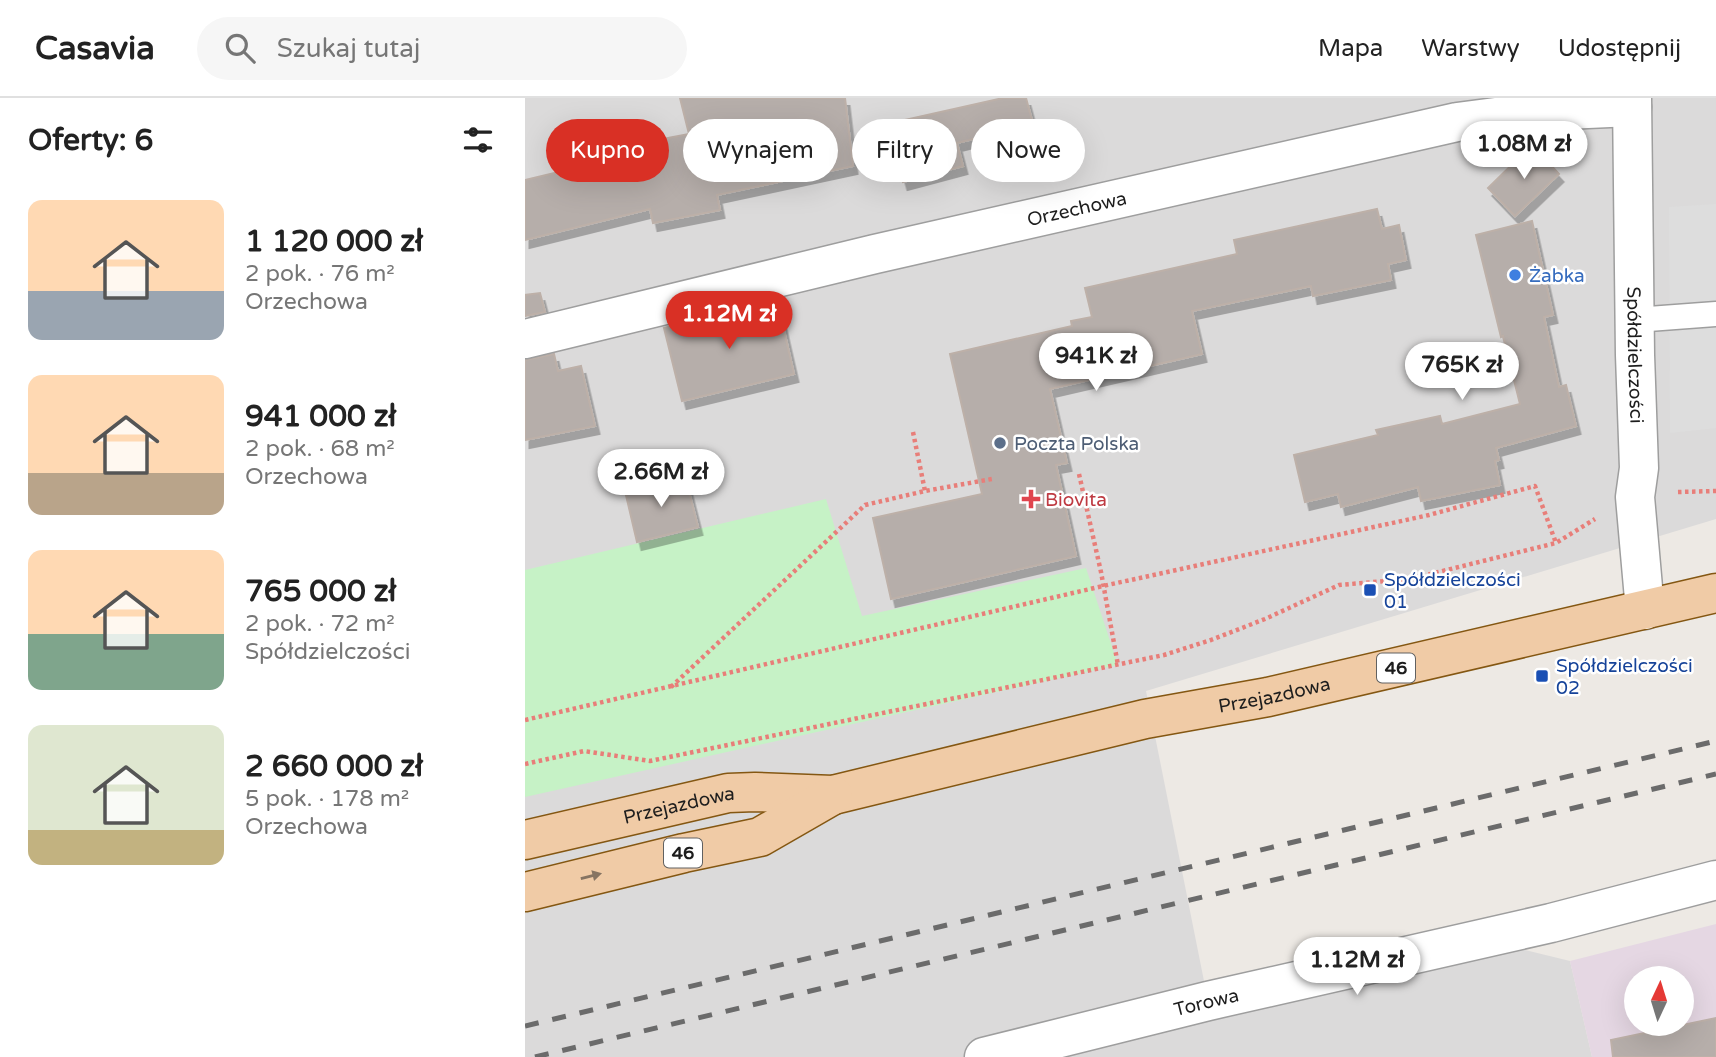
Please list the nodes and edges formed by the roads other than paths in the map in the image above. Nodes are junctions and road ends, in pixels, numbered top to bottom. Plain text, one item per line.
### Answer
1 (1632, 102) edge
2 (1577, 103) edge
3 (1716, 314) edge
4 (1635, 320) junction
5 (525, 339) edge
6 (1716, 593) edge
7 (1645, 610) junction
8 (833, 795) junction
9 (525, 840) edge
10 (1716, 880) edge
11 (525, 892) edge
12 (984, 1057) edge

1 - 2 street, Orzechowa
1 - 4 street, Spółdzielczości
2 - 5 street, Orzechowa
3 - 4 lane
4 - 7 street, Spółdzielczości
6 - 7 main road, Przejazdowa / 46
7 - 8 main road, Przejazdowa / 46
8 - 9 main road, Przejazdowa / 46
11 -> 8 main road, Przejazdowa / 46
10 - 12 street, Torowa

